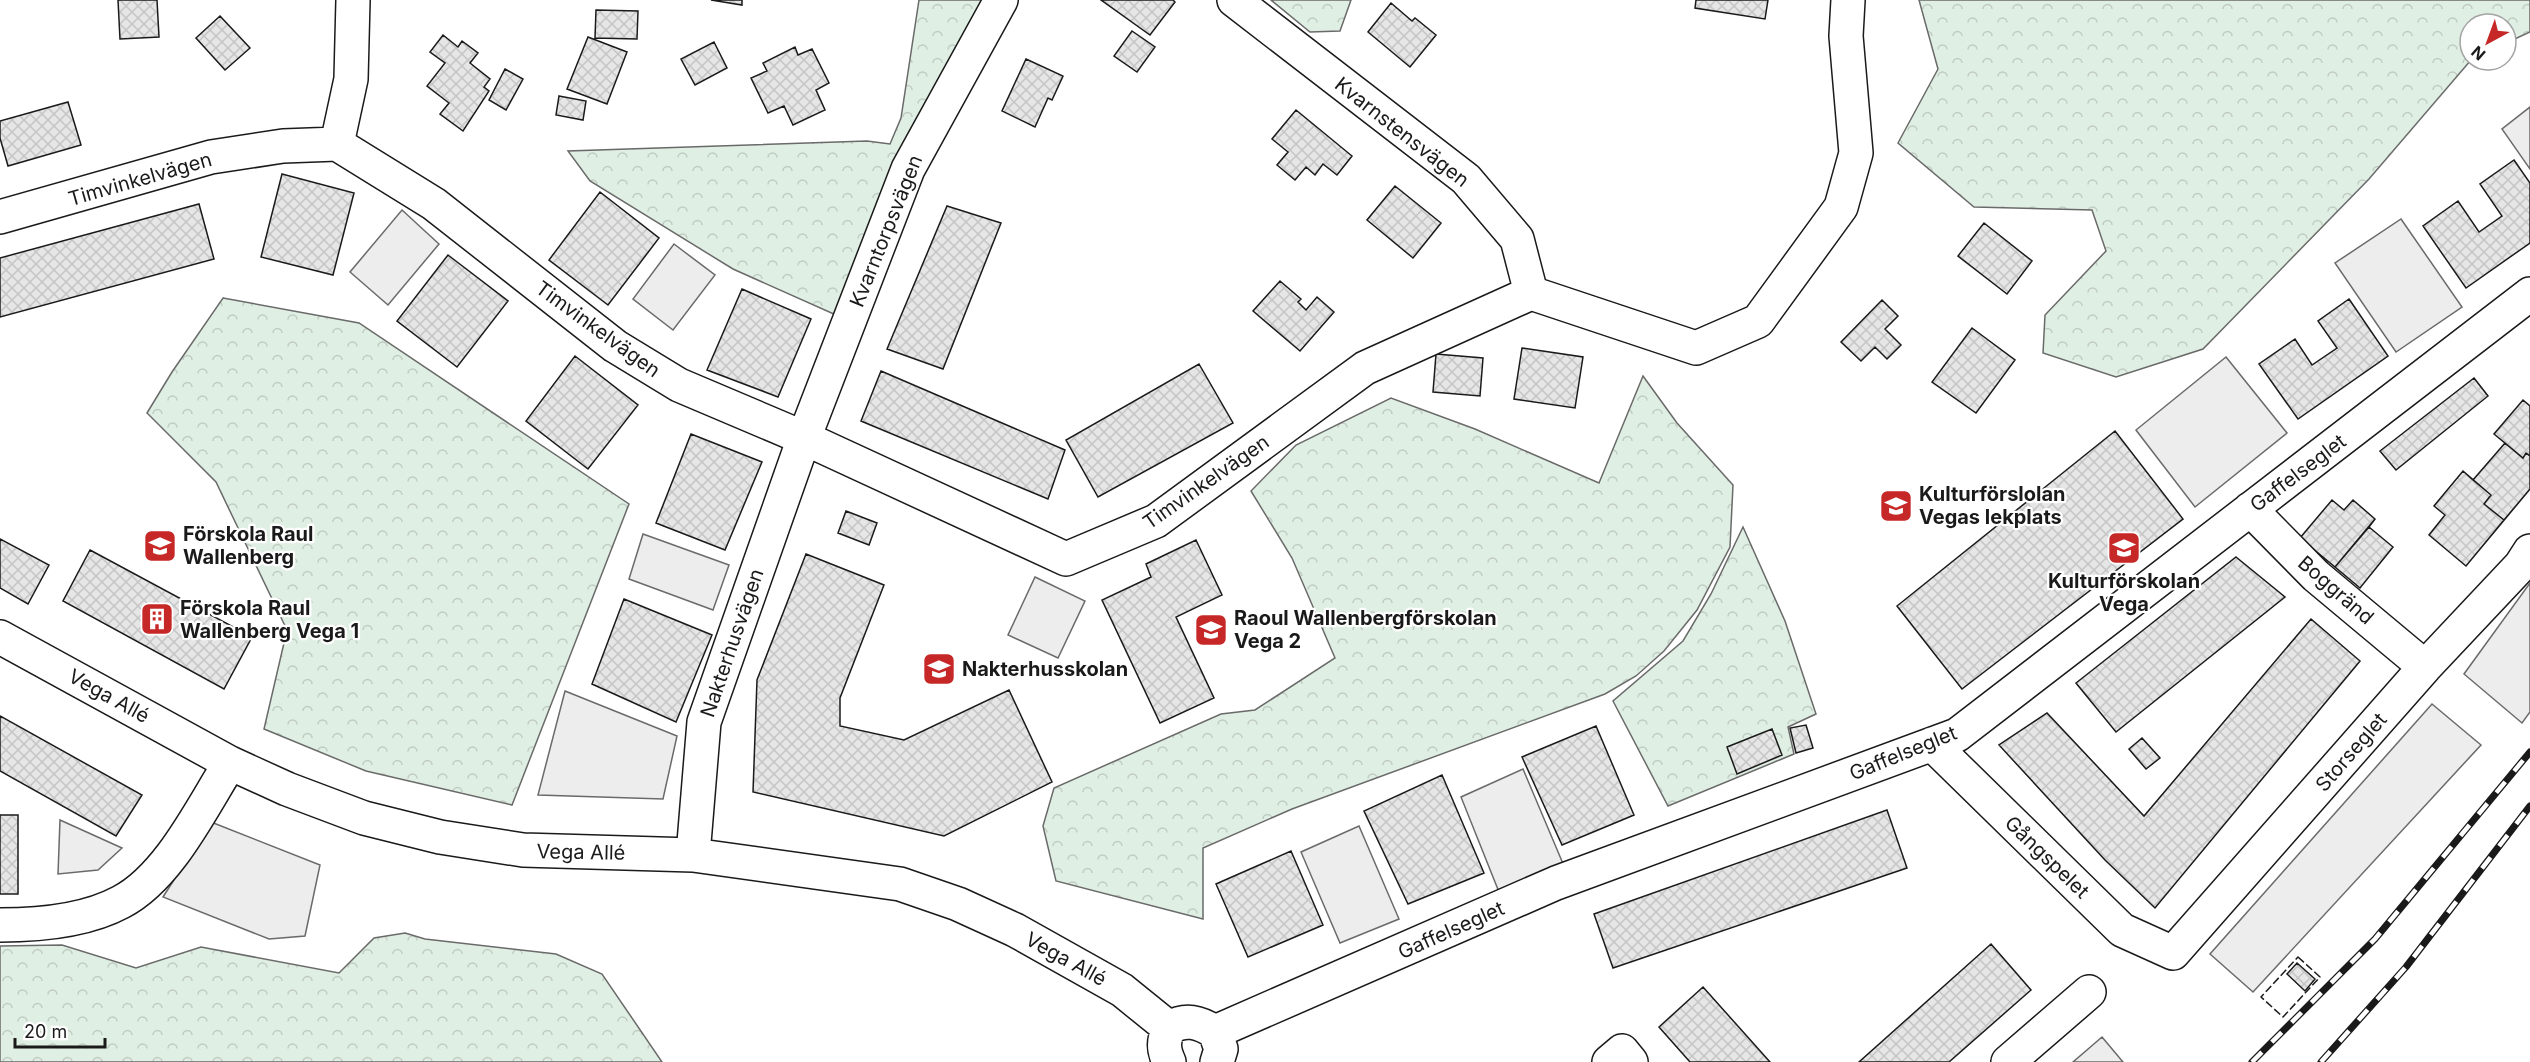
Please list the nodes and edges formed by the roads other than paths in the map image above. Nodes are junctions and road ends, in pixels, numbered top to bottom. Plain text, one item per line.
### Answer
1 (353, 0) edge
2 (1001, 0) edge
3 (1234, 0) edge
4 (1848, 0) edge
5 (337, 144) junction
6 (0, 217) edge
7 (1531, 293) junction
8 (2530, 294) edge
9 (804, 438) junction
10 (2250, 509) junction
11 (2530, 551) edge
12 (0, 637) edge
13 (2425, 667) junction
14 (1932, 744) junction
15 (230, 763) junction
16 (693, 855) junction
17 (0, 925) edge
18 (2173, 953) joint
19 (2089, 992) dead end
20 (1169, 1028) junction
21 (1216, 1047) edge
22 (1169, 1062) edge
23 (2008, 1062) edge

1 - 5 street
2 - 9 street, Kvarntorpsvägen
3 - 7 street, Kvarnstensvägen
4 - 7 street
5 - 6 street, Timvinkelvägen
5 - 9 street, Timvinkelvägen
7 - 9 street, Timvinkelvägen
8 - 10 street, Gaffelseglet
9 - 16 street, Nakterhusvägen
10 - 13 street, Boggränd
10 - 14 street, Gaffelseglet
11 - 13 street, Storseglet
12 - 15 street, Vega Allé
13 - 18 street, Storseglet
14 - 18 street, Gångspelet
14 - 21 street, Gaffelseglet
15 - 16 street, Vega Allé
15 - 17 street
16 - 20 street, Vega Allé
19 - 23 street
20 - 21 street
20 - 22 street

